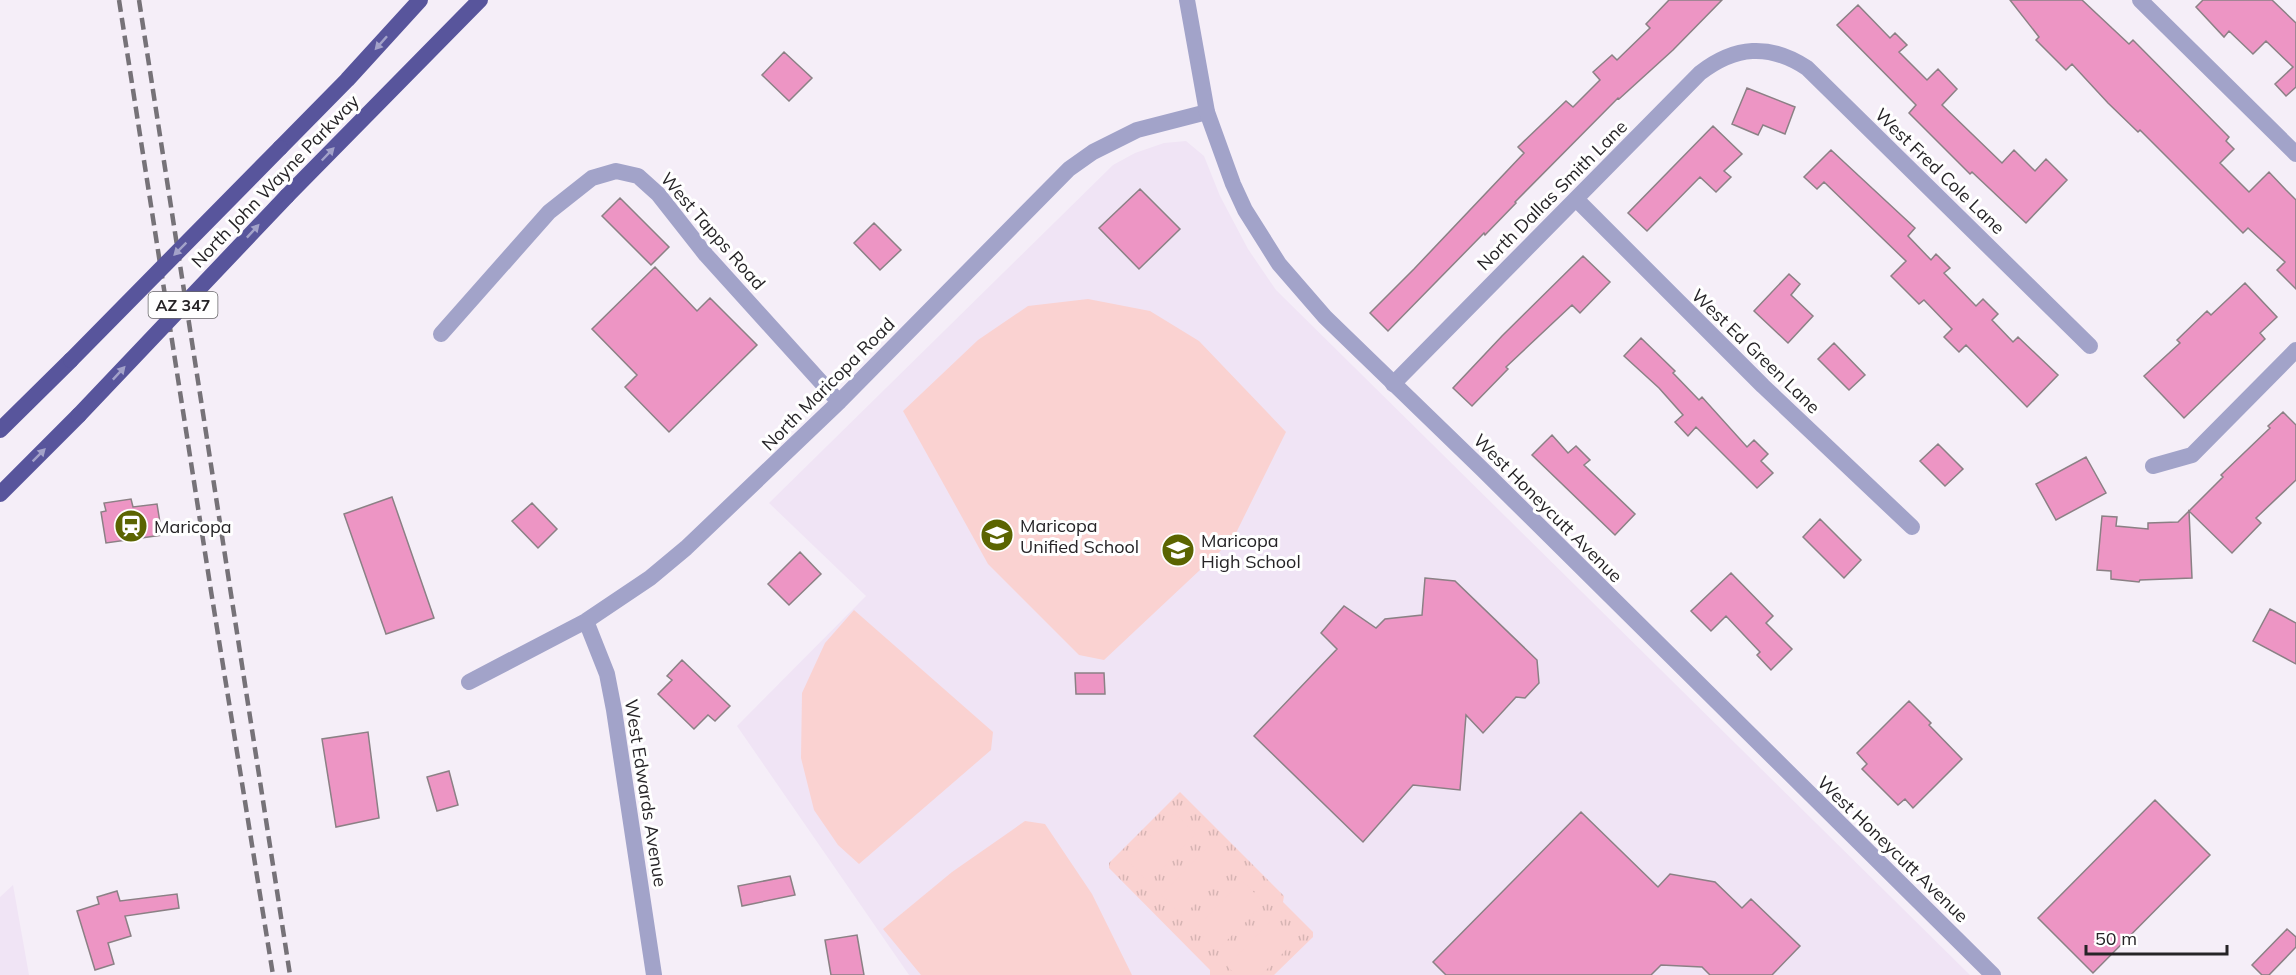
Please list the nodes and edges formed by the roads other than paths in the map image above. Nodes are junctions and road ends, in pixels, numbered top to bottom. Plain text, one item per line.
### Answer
1 (420, 0) edge
2 (480, 0) edge
3 (1187, 0) edge
4 (2140, 0) edge
5 (1749, 51) joint
6 (1207, 112) junction
7 (2296, 154) edge
8 (1575, 199) junction
9 (441, 334) dead end
10 (2090, 346) dead end
11 (2296, 350) edge
12 (1393, 384) junction
13 (839, 402) junction
14 (0, 430) edge
15 (2153, 465) dead end
16 (0, 494) edge
17 (1911, 527) dead end
18 (586, 621) junction
19 (469, 682) dead end
20 (654, 975) edge
21 (1993, 975) edge

1 -> 14 highway, North John Wayne Parkway / AZ 347, bridge
16 -> 2 highway, North John Wayne Parkway / AZ 347, bridge
3 - 6 street, West Honeycutt Avenue
4 - 7 street
5 - 8 street, North Dallas Smith Lane
5 - 10 street, West Fred Cole Lane
6 - 12 street, West Honeycutt Avenue
6 - 13 street, North Maricopa Road
8 - 12 street, North Dallas Smith Lane
8 - 17 street, West Ed Green Lane
9 - 13 street, West Tapps Road
11 - 15 street
12 - 21 street, West Honeycutt Avenue
13 - 18 street, North Maricopa Road
18 - 19 street, North Maricopa Road
18 - 20 street, West Edwards Avenue

